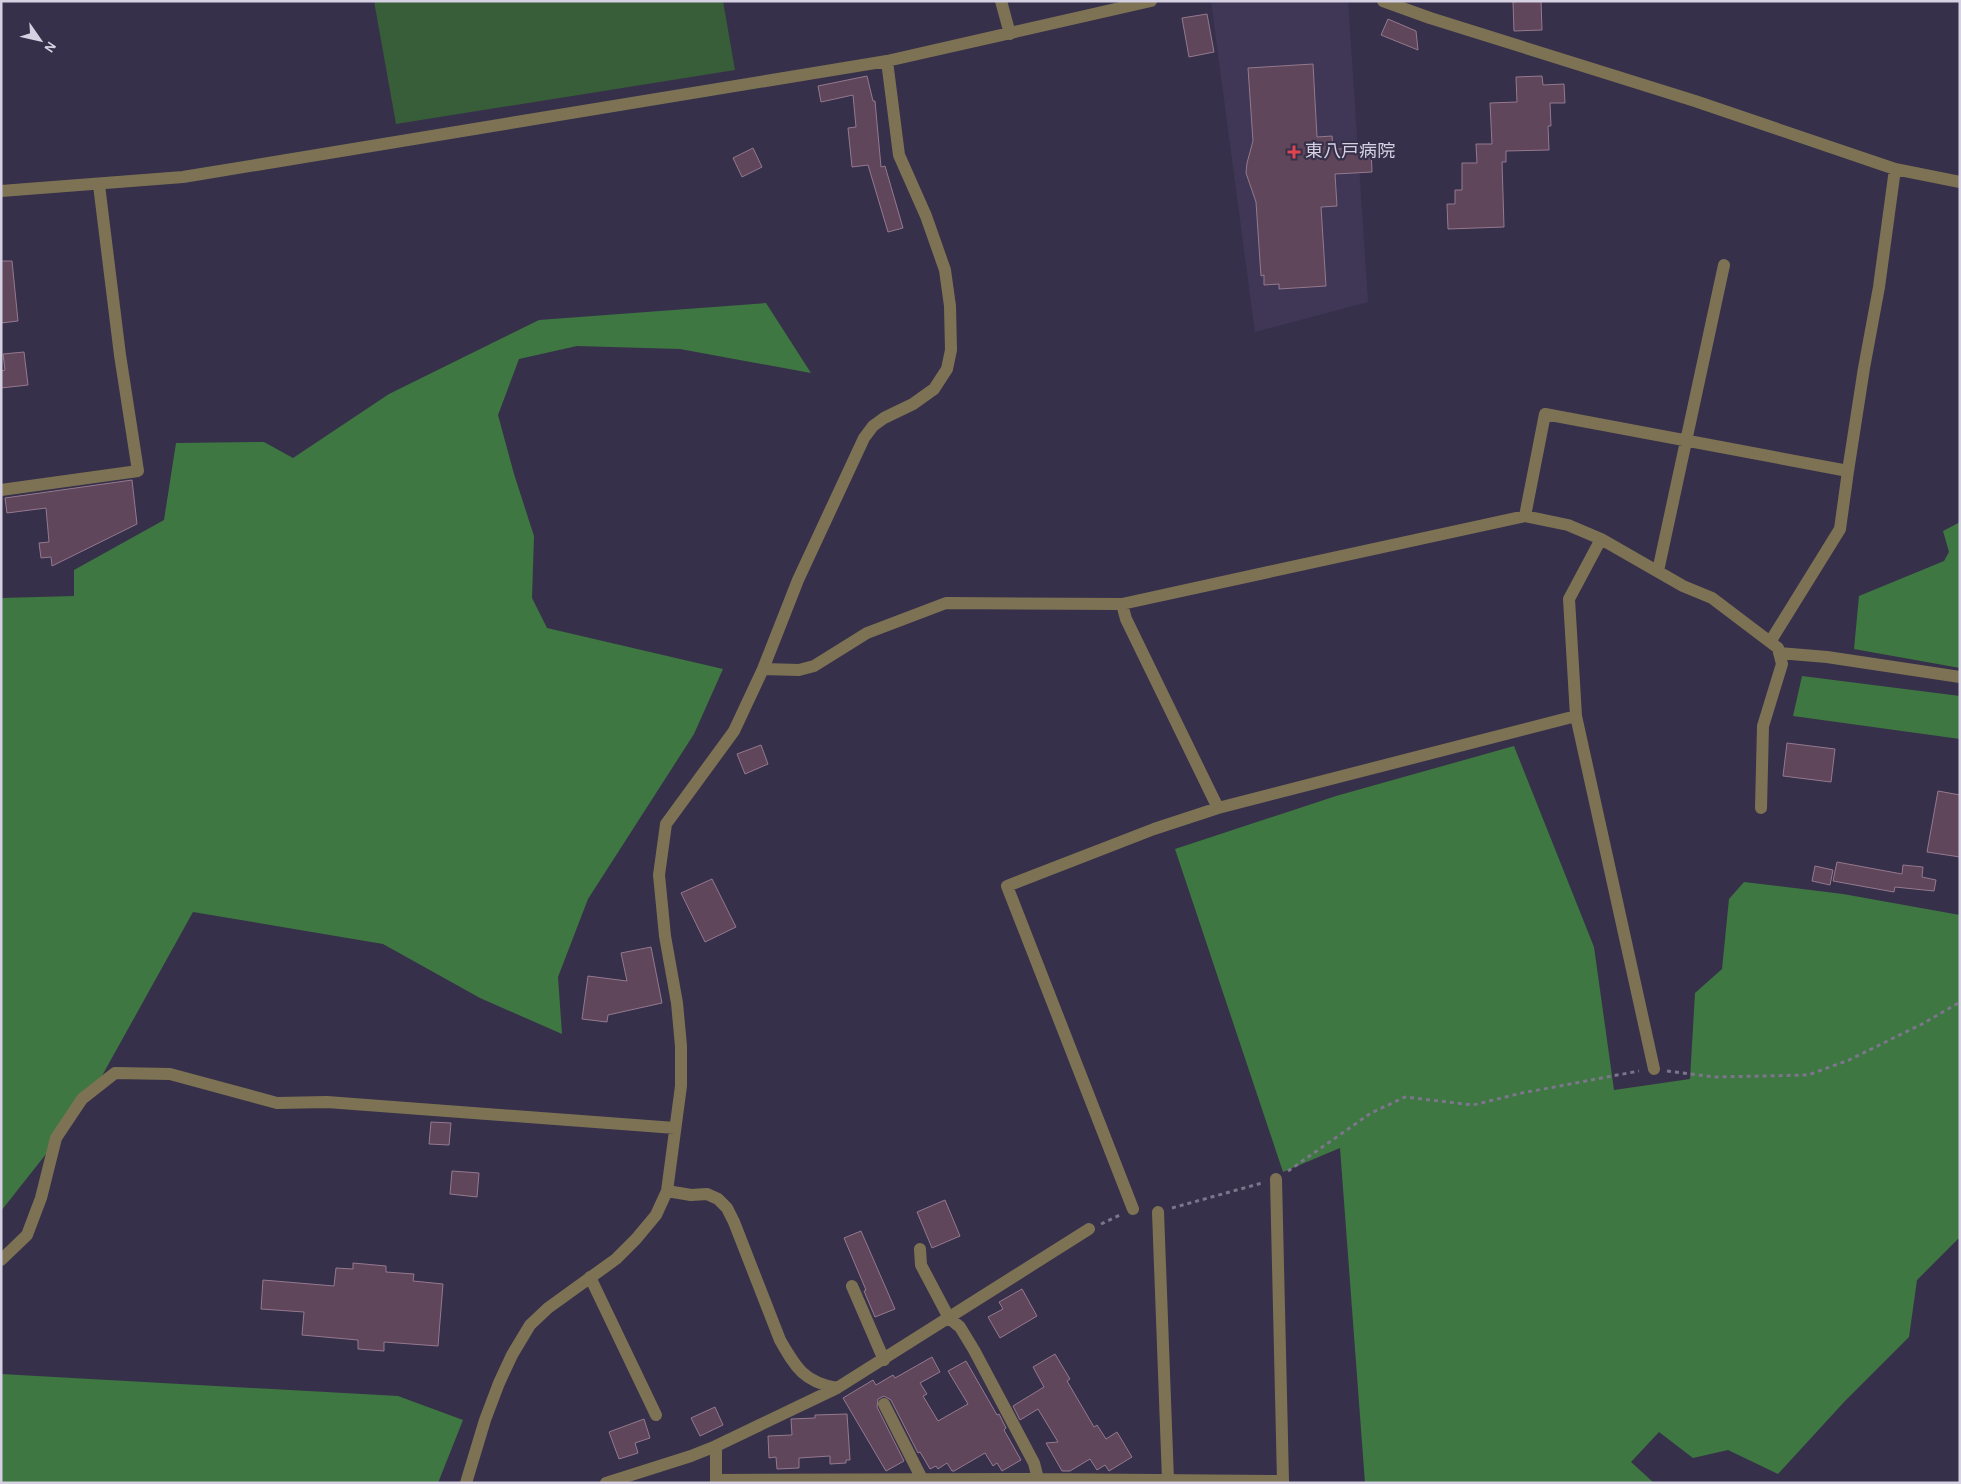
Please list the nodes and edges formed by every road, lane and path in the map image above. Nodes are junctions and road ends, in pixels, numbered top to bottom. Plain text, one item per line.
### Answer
1 (1001, 1) edge
2 (1151, 1) edge
3 (1383, 1) edge
4 (1010, 34) junction
5 (887, 61) junction
6 (1894, 169) junction
7 (1960, 182) edge
8 (99, 185) junction
9 (1, 191) edge
10 (1724, 265) dead end
11 (1686, 441) junction
12 (1848, 471) junction
13 (1, 490) edge
14 (1525, 516) junction
15 (1601, 540) junction
16 (1658, 571) junction
17 (1122, 604) junction
18 (1770, 642) junction
19 (1779, 653) junction
20 (763, 669) junction
21 (1960, 677) edge
22 (1576, 716) junction
23 (1218, 808) junction
24 (1761, 808) dead end
25 (1960, 1002) edge
26 (1654, 1069) junction
27 (675, 1128) junction
28 (1276, 1179) junction
29 (667, 1191) junction
30 (1133, 1209) joint
31 (1158, 1212) joint
32 (1089, 1229) joint
33 (920, 1249) dead end
34 (1, 1260) edge
35 (590, 1277) junction
36 (852, 1286) dead end
37 (949, 1318) junction
38 (884, 1360) junction
39 (837, 1388) junction
40 (884, 1404) dead end
41 (656, 1415) dead end
42 (716, 1446) junction
43 (922, 1479) junction
44 (1168, 1480) junction
45 (716, 1481) edge
46 (1038, 1481) edge
47 (466, 1483) edge
48 (606, 1483) edge

1 - 4 street
2 - 4 street
3 - 6 street
4 - 5 street
5 - 8 street
5 - 20 street
6 - 7 street
6 - 12 street
8 - 9 street
8 - 13 street
10 - 11 street
11 - 12 street
11 - 14 street
11 - 16 street
12 - 18 street
14 - 15 street
14 - 17 street
15 - 16 street
15 - 22 street
16 - 18 street
17 - 20 street
17 - 23 street
18 - 19 street
19 - 21 street
19 - 24 street
20 - 27 street
22 - 23 street
22 - 26 street
23 - 30 street
25 - 26 path
26 - 28 path
27 - 29 street
27 - 34 street
28 - 31 path
28 - 44 street
29 - 35 street
29 - 39 street
30 - 32 path
31 - 44 street
32 - 37 street
33 - 37 street
35 - 41 street
35 - 47 street
36 - 38 street
37 - 38 street
37 - 46 street
38 - 39 street
39 - 42 street
40 - 43 street
42 - 45 street
42 - 48 street
43 - 45 street
43 - 46 street
44 - 46 street

